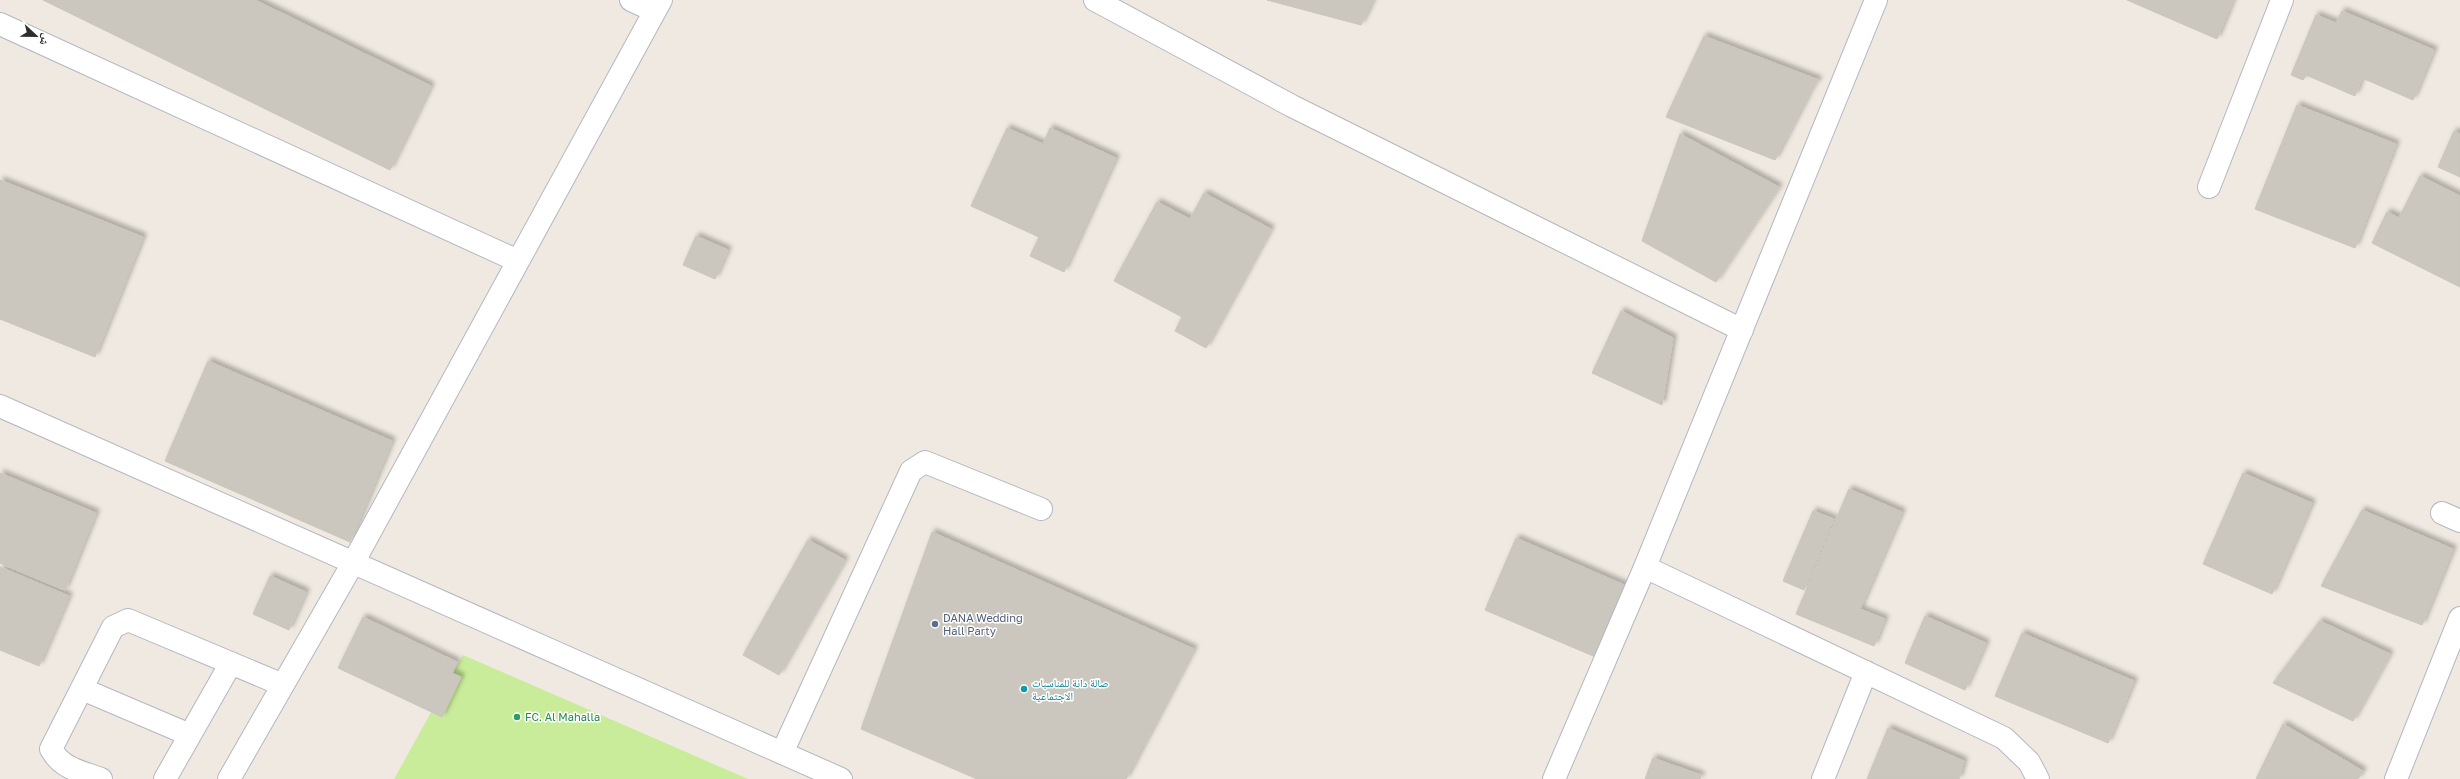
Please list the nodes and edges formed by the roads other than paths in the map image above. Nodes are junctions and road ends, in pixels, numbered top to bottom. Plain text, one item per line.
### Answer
1 (631, 0) edge
2 (1095, 0) edge
3 (1876, 0) edge
4 (2282, 0) edge
5 (658, 6) edge
6 (0, 24) edge
7 (2209, 187) dead end
8 (518, 261) junction
9 (1742, 330) junction
10 (0, 406) edge
11 (1042, 509) dead end
12 (353, 563) junction
13 (1645, 567) junction
14 (2460, 618) edge
15 (231, 663) junction
16 (1866, 672) junction
17 (283, 685) junction
18 (82, 689) junction
19 (190, 735) junction
20 (782, 753) junction
21 (101, 779) edge
22 (165, 779) edge
23 (229, 779) edge
24 (841, 779) edge
25 (1554, 779) edge
26 (1823, 779) edge
27 (2038, 779) edge
28 (2396, 779) edge

1 - 5 street
2 - 9 street
3 - 9 street
4 - 7 street
5 - 8 street
6 - 8 street
8 - 12 street
9 - 13 street
10 - 12 street
11 - 20 street
12 - 17 street
12 - 20 street
13 - 16 street
13 - 25 street
14 - 28 street
15 - 17 street
15 - 18 street
15 - 19 street
16 - 26 street
16 - 27 street
17 - 23 street
18 - 19 street
18 - 21 street
19 - 22 street
20 - 24 street

